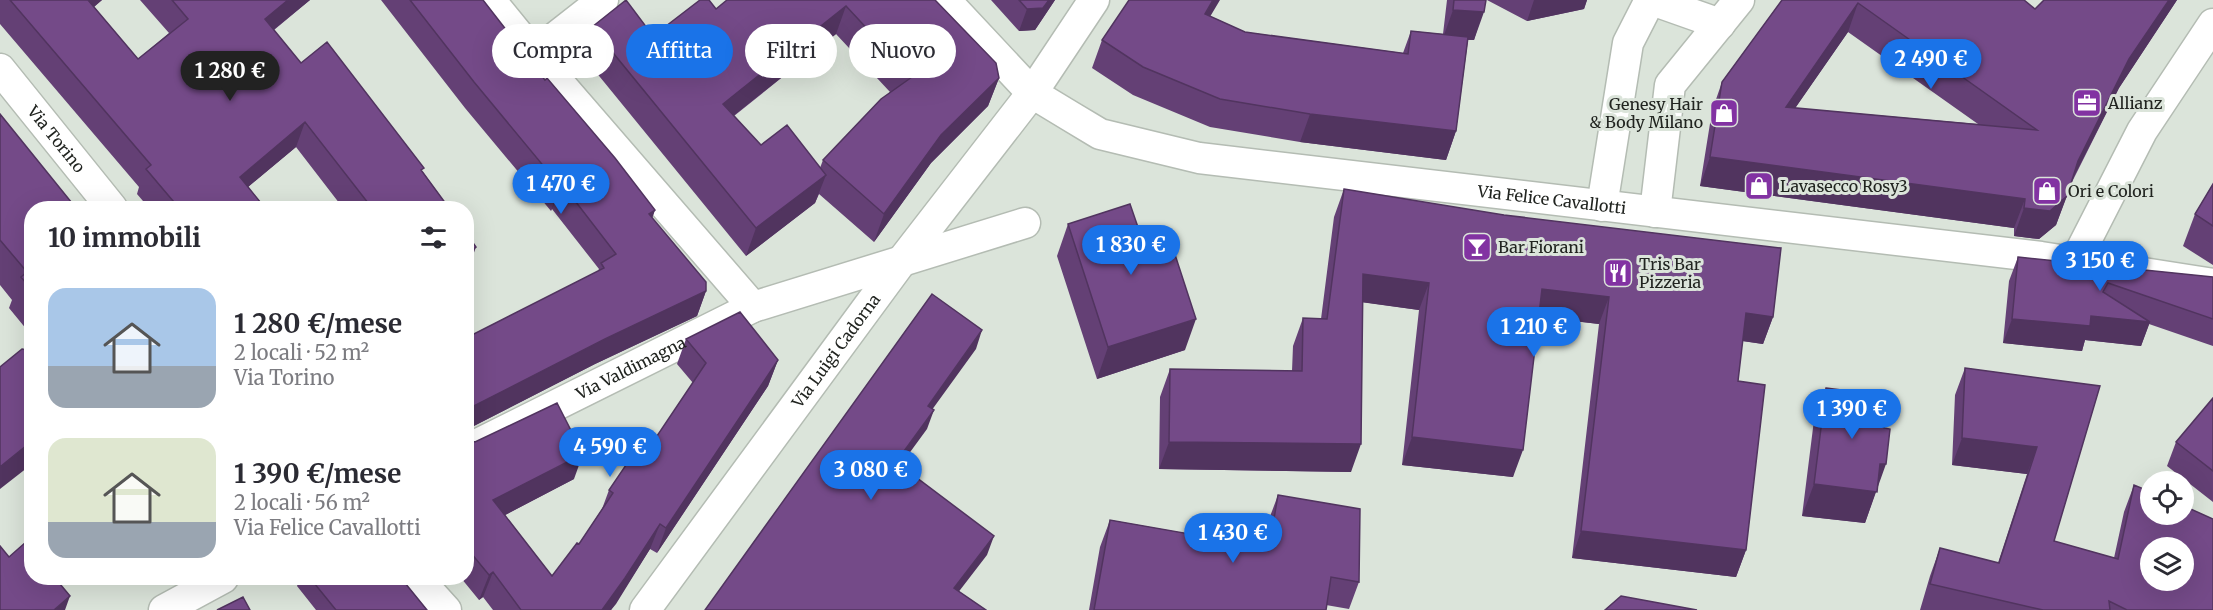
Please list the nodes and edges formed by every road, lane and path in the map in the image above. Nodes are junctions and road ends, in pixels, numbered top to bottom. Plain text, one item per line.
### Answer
1 (490, 0) edge
2 (603, 0) edge
3 (945, 0) edge
4 (1094, 0) edge
5 (1651, 0) edge
6 (1739, 0) edge
7 (510, 24) edge
8 (572, 24) edge
9 (1720, 24) junction
10 (2213, 24) edge
11 (0, 69) edge
12 (555, 78) edge
13 (1032, 93) junction
14 (106, 201) edge
15 (1602, 206) junction
16 (1654, 212) junction
17 (1025, 223) dead end
18 (902, 262) junction
19 (2075, 262) junction
20 (2213, 284) edge
21 (753, 307) junction
22 (474, 446) edge
23 (210, 585) edge
24 (423, 585) edge
25 (164, 610) edge
26 (446, 610) edge
27 (645, 610) edge

1 - 7 street
2 - 8 street
3 - 13 street, Via Felice Cavallotti
4 - 13 street, Via Luigi Cadorna
5 - 9 street
5 - 15 street
6 - 9 street
9 - 16 street
10 - 19 street
11 - 14 street, Via Torino
12 - 21 street
13 - 15 street, Via Felice Cavallotti
13 - 18 street, Via Luigi Cadorna
15 - 16 street, Via Felice Cavallotti
16 - 19 street, Via Felice Cavallotti
17 - 18 street, Via Valdimagna
18 - 21 street, Via Valdimagna
18 - 27 street, Via Luigi Cadorna
19 - 20 street, Via Felice Cavallotti
21 - 22 street, Via Valdimagna
23 - 25 street
24 - 26 street

